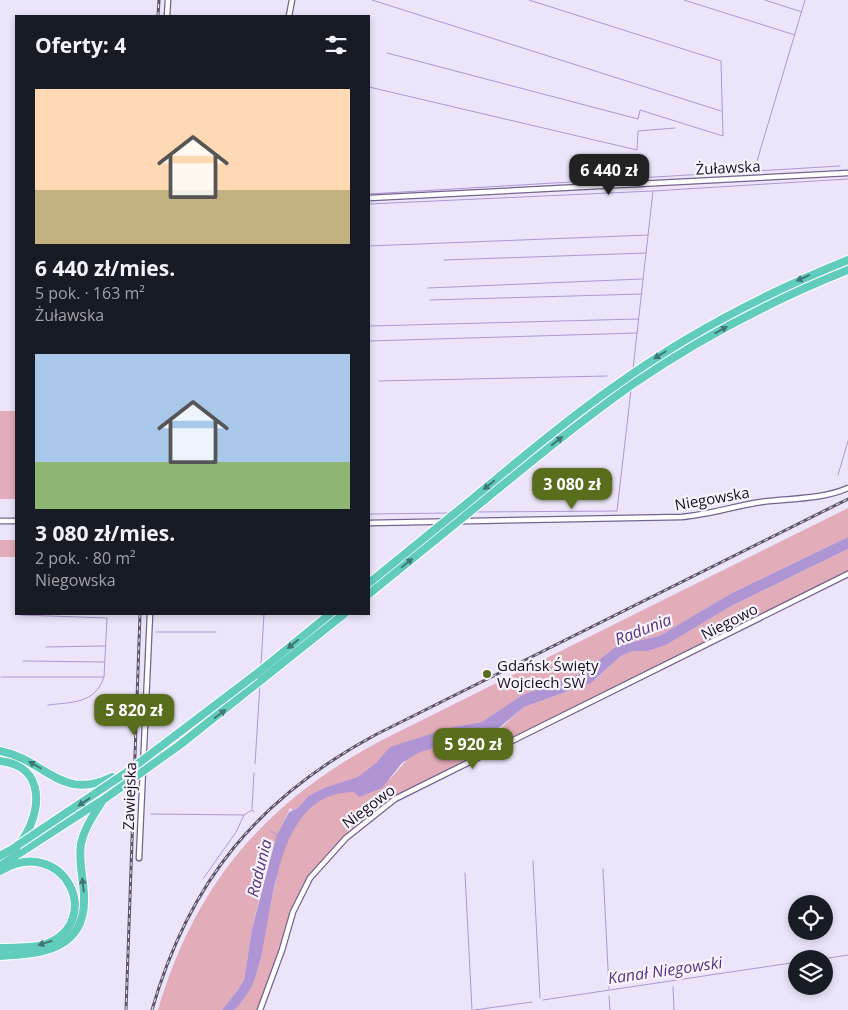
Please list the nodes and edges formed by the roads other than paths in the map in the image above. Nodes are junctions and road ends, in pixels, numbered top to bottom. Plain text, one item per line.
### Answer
1 (168, 0) edge
2 (292, 0) edge
3 (167, 15) edge
4 (289, 15) edge
5 (848, 173) edge
6 (370, 198) edge
7 (848, 260) edge
8 (848, 270) edge
9 (848, 488) edge
10 (0, 521) edge
11 (15, 521) edge
12 (370, 523) edge
13 (848, 574) edge
14 (370, 582) edge
15 (370, 593) edge
16 (150, 615) edge
17 (329, 615) edge
18 (343, 615) edge
19 (0, 752) edge
20 (0, 761) edge
21 (138, 765) junction
22 (103, 800) junction
23 (18, 845) junction
24 (0, 856) edge
25 (140, 858) dead end
26 (0, 866) edge
27 (0, 871) edge
28 (0, 948) edge
29 (0, 956) edge
30 (260, 1010) edge

1 - 3 street
2 - 4 street
5 - 6 street, Żuławska
7 -> 14 highway, bridge
15 -> 8 highway, bridge
9 - 12 street, Niegowska
10 - 11 street
13 - 30 street, Niegowo
16 - 25 street, Zawiejska
17 -> 21 highway, bridge
22 -> 18 highway, bridge
21 -> 19 highway, bridge
20 - 23 highway
21 -> 23 highway, bridge
22 - 26 highway
29 -> 22 highway
23 - 24 highway
27 -> 28 highway

